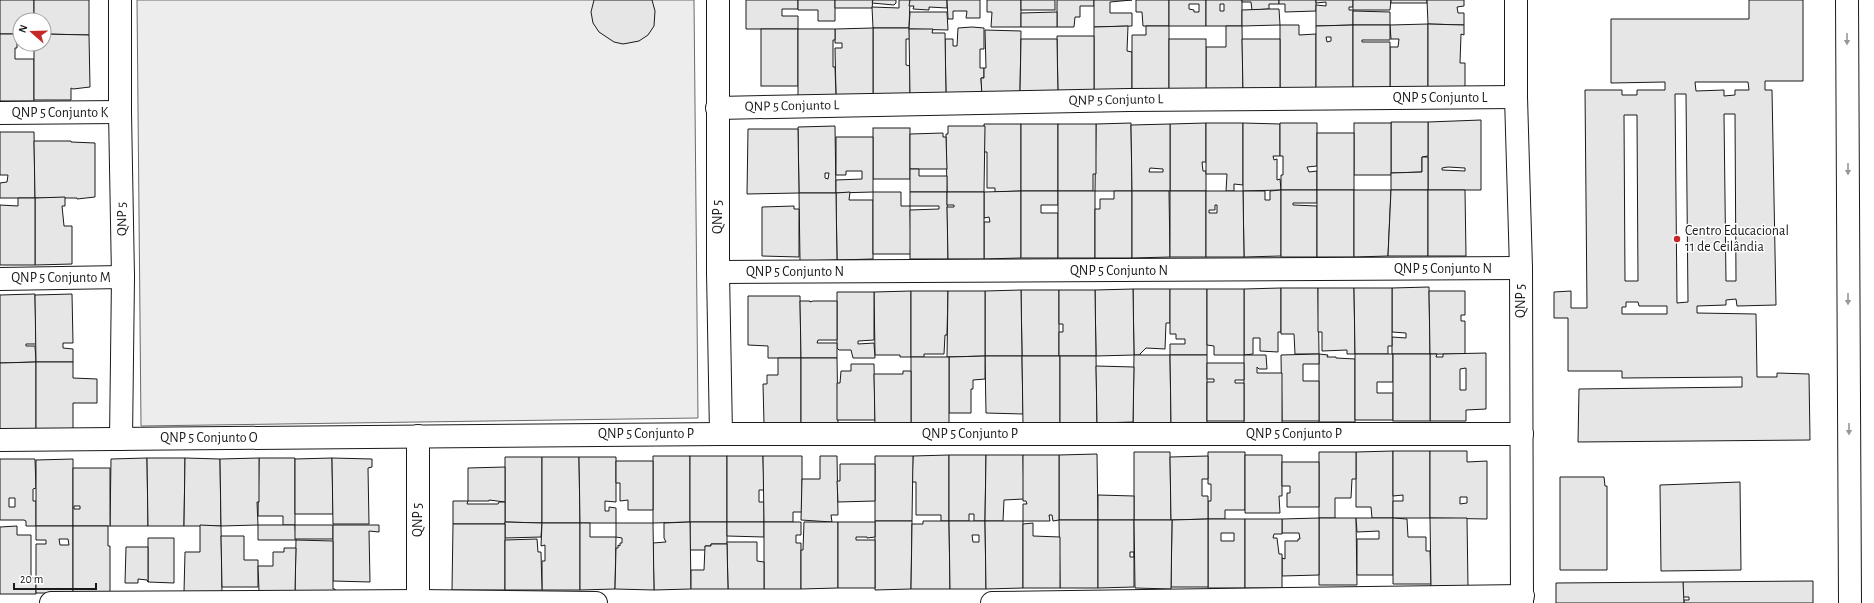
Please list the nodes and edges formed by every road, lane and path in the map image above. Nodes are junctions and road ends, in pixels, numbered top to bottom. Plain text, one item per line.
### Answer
1 (120, 0) edge
2 (718, 0) edge
3 (1516, 0) edge
4 (1847, 0) edge
5 (1516, 97) junction
6 (717, 108) junction
7 (120, 112) junction
8 (0, 113) edge
9 (1521, 268) junction
10 (718, 272) junction
11 (0, 278) edge
12 (123, 278) junction
13 (721, 434) junction
14 (1522, 434) junction
15 (418, 436) junction
16 (121, 439) junction
17 (0, 440) edge
18 (1522, 599) edge
19 (418, 602) edge
20 (51, 603) edge
21 (596, 603) edge
22 (992, 603) edge
23 (1850, 603) edge

1 - 7 street, QNP 5
2 - 6 street, QNP 5
3 - 5 street, QNP 5
4 -> 23 street
5 - 6 street, QNP 5 Conjunto L
5 - 9 street, QNP 5
6 - 10 street, QNP 5
7 - 8 street, QNP 5 Conjunto K
7 - 12 street, QNP 5
9 - 10 street, QNP 5 Conjunto N
9 - 14 street, QNP 5
10 - 13 street, QNP 5
11 - 12 street, QNP 5 Conjunto M
12 - 16 street, QNP 5
13 - 14 street, QNP 5 Conjunto P
13 - 15 street, QNP 5 Conjunto P
14 - 18 street, QNP 5
15 - 16 street, QNP 5 Conjunto O
15 - 19 street, QNP 5
16 - 17 street, QNP 5 Conjunto O
18 - 22 street
19 - 20 street
19 - 21 street

